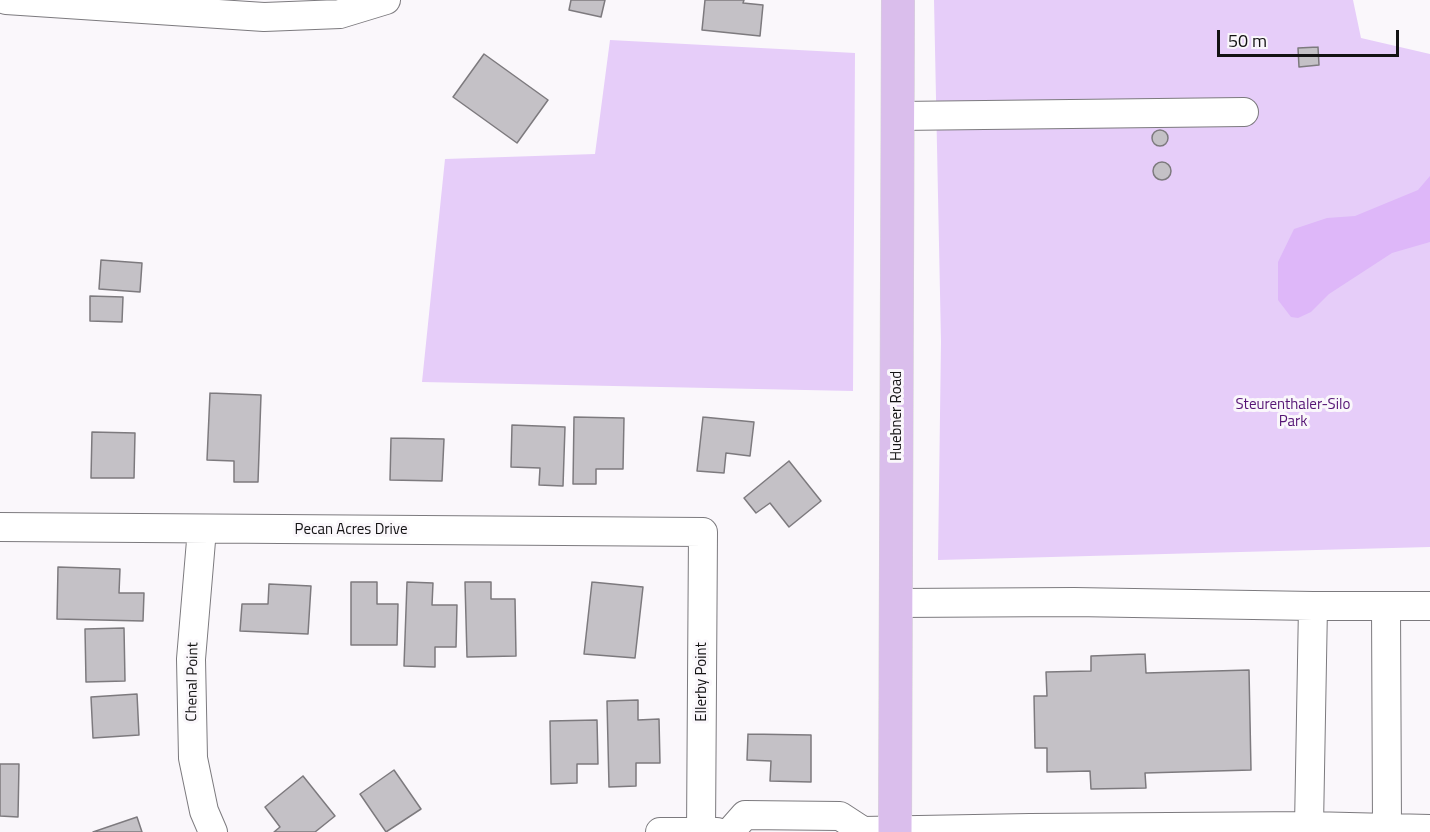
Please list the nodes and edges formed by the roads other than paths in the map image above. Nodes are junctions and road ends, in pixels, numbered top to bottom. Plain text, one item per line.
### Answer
1 (6, 0) edge
2 (386, 0) edge
3 (898, 0) edge
4 (1244, 112) dead end
5 (898, 116) junction
6 (0, 527) edge
7 (202, 529) junction
8 (703, 532) joint
9 (896, 603) junction
10 (1313, 606) junction
11 (1386, 606) junction
12 (1430, 606) edge
13 (1310, 826) junction
14 (1387, 828) junction
15 (1430, 829) edge
16 (213, 832) edge
17 (660, 832) edge
18 (701, 832) edge
19 (717, 832) edge
20 (730, 832) edge
21 (862, 832) edge
22 (895, 832) edge

1 - 2 street
3 - 5 main road, Huebner Road
4 - 5 street
5 - 9 main road, Huebner Road
6 - 7 street, Pecan Acres Drive
7 - 8 street, Pecan Acres Drive
7 - 16 street, Chenal Point
8 - 18 street, Ellerby Point
9 - 10 street
9 - 22 main road, Huebner Road
10 - 11 street
10 - 13 street
11 - 12 street
11 - 14 street
13 - 14 street
13 - 22 street
14 - 15 street
17 - 18 street
18 - 19 street
20 - 21 street
21 - 22 street

